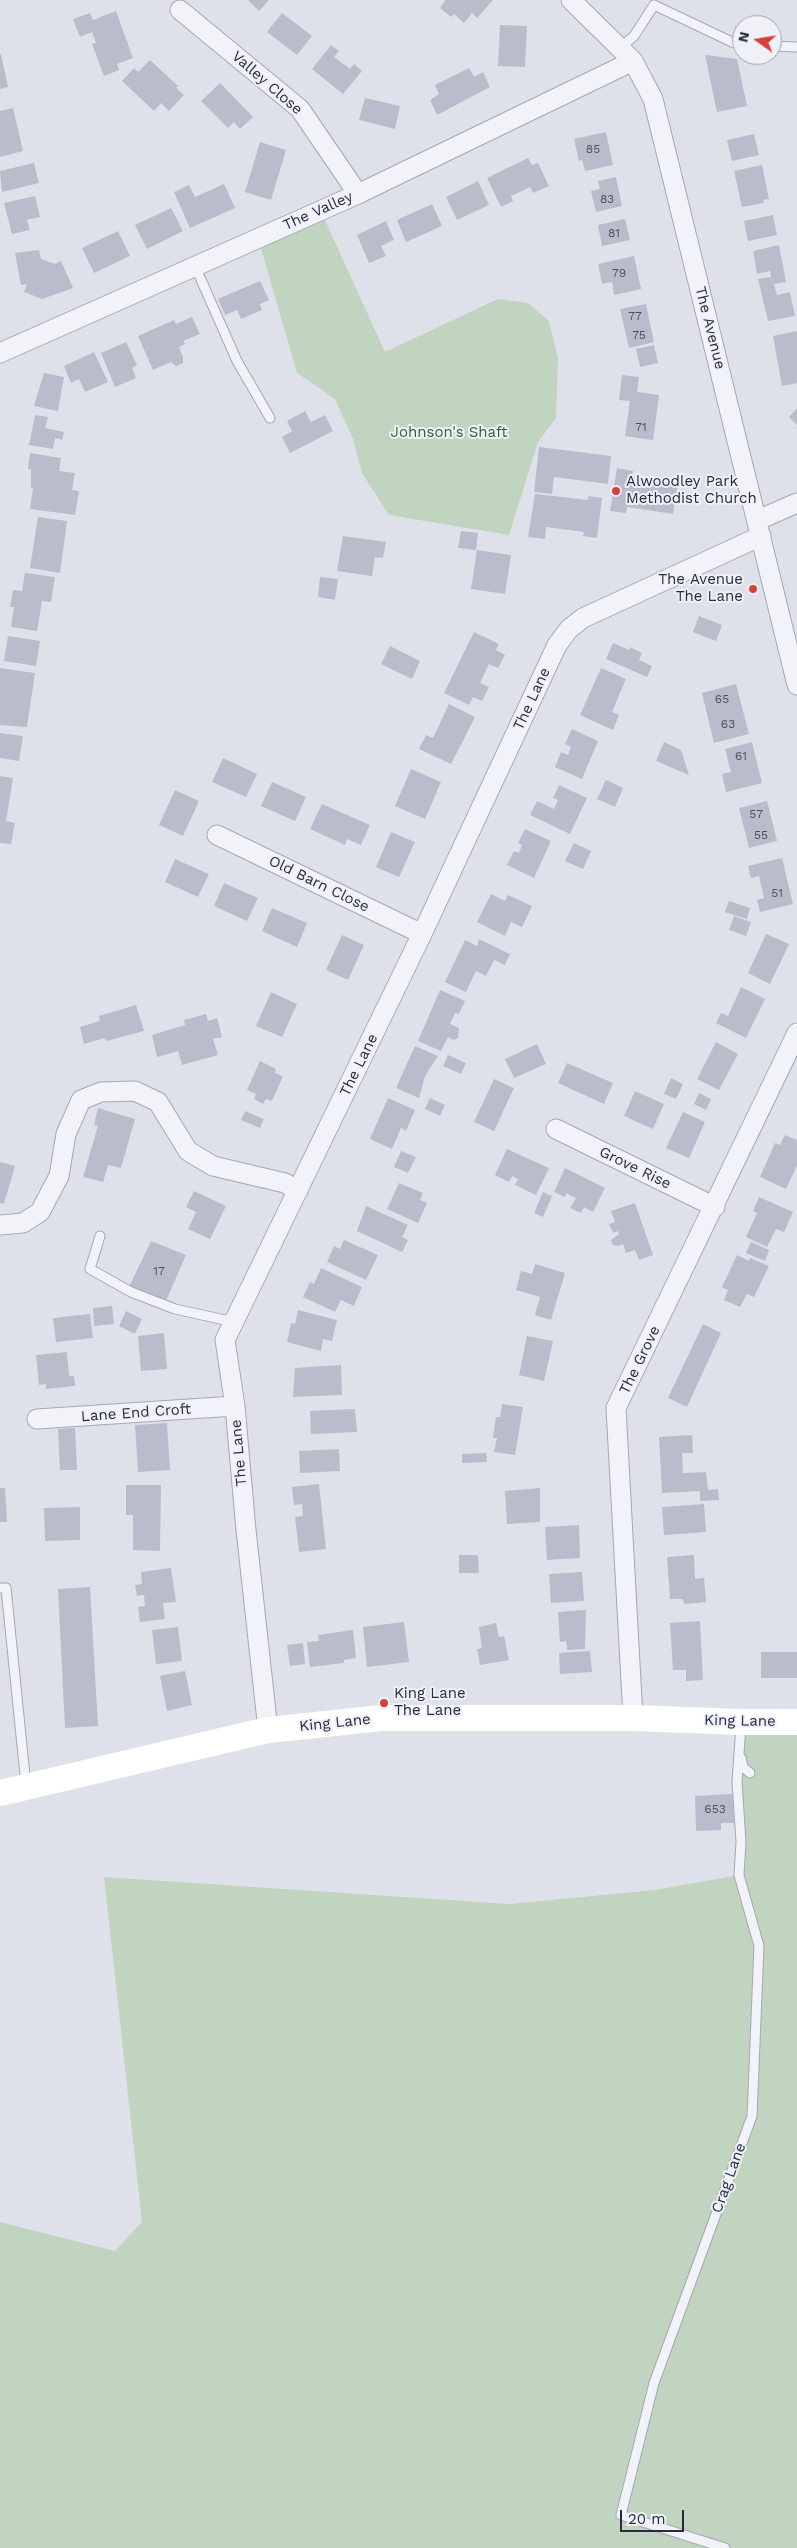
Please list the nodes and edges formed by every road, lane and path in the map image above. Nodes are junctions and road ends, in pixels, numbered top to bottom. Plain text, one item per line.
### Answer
1 (570, 0) edge
2 (651, 3) edge
3 (180, 10) dead end
4 (732, 43) edge
5 (782, 46) edge
6 (797, 47) edge
7 (626, 54) junction
8 (358, 194) junction
9 (194, 266) junction
10 (0, 352) edge
11 (270, 418) dead end
12 (797, 503) edge
13 (760, 528) junction
14 (797, 684) edge
15 (217, 835) dead end
16 (422, 934) junction
17 (797, 1033) edge
18 (556, 1129) dead end
19 (298, 1191) junction
20 (715, 1207) junction
21 (0, 1226) edge
22 (100, 1236) dead end
23 (234, 1322) junction
24 (235, 1406) junction
25 (37, 1419) dead end
26 (0, 1588) edge
27 (633, 1718) junction
28 (741, 1722) junction
29 (797, 1722) edge
30 (268, 1730) junction
31 (750, 1773) dead end
32 (26, 1787) junction
33 (0, 1793) edge
34 (725, 2548) edge

1 - 7 street, The Avenue
2 - 4 lane
2 - 7 lane
3 - 8 street, Valley Close
5 - 6 lane
7 - 8 street, The Valley
7 - 13 street, The Avenue
8 - 9 street, The Valley
9 - 10 street, The Valley
9 - 11 lane
12 - 13 street, The Lane
13 - 14 street, The Avenue
13 - 16 street, The Lane
15 - 16 street, Old Barn Close
16 - 19 street, The Lane
17 - 20 street, The Grove
18 - 20 street, Grove Rise
19 - 21 street
19 - 23 street, The Lane
20 - 27 street, The Grove
22 - 23 lane
23 - 24 street, The Lane
24 - 25 street, Lane End Croft
24 - 30 street, The Lane
26 - 32 lane
27 - 28 street, King Lane
27 - 30 street, King Lane
28 - 29 street, King Lane
28 - 31 lane
28 - 34 lane, Crag Lane
30 - 32 street, King Lane
32 - 33 street, King Lane

